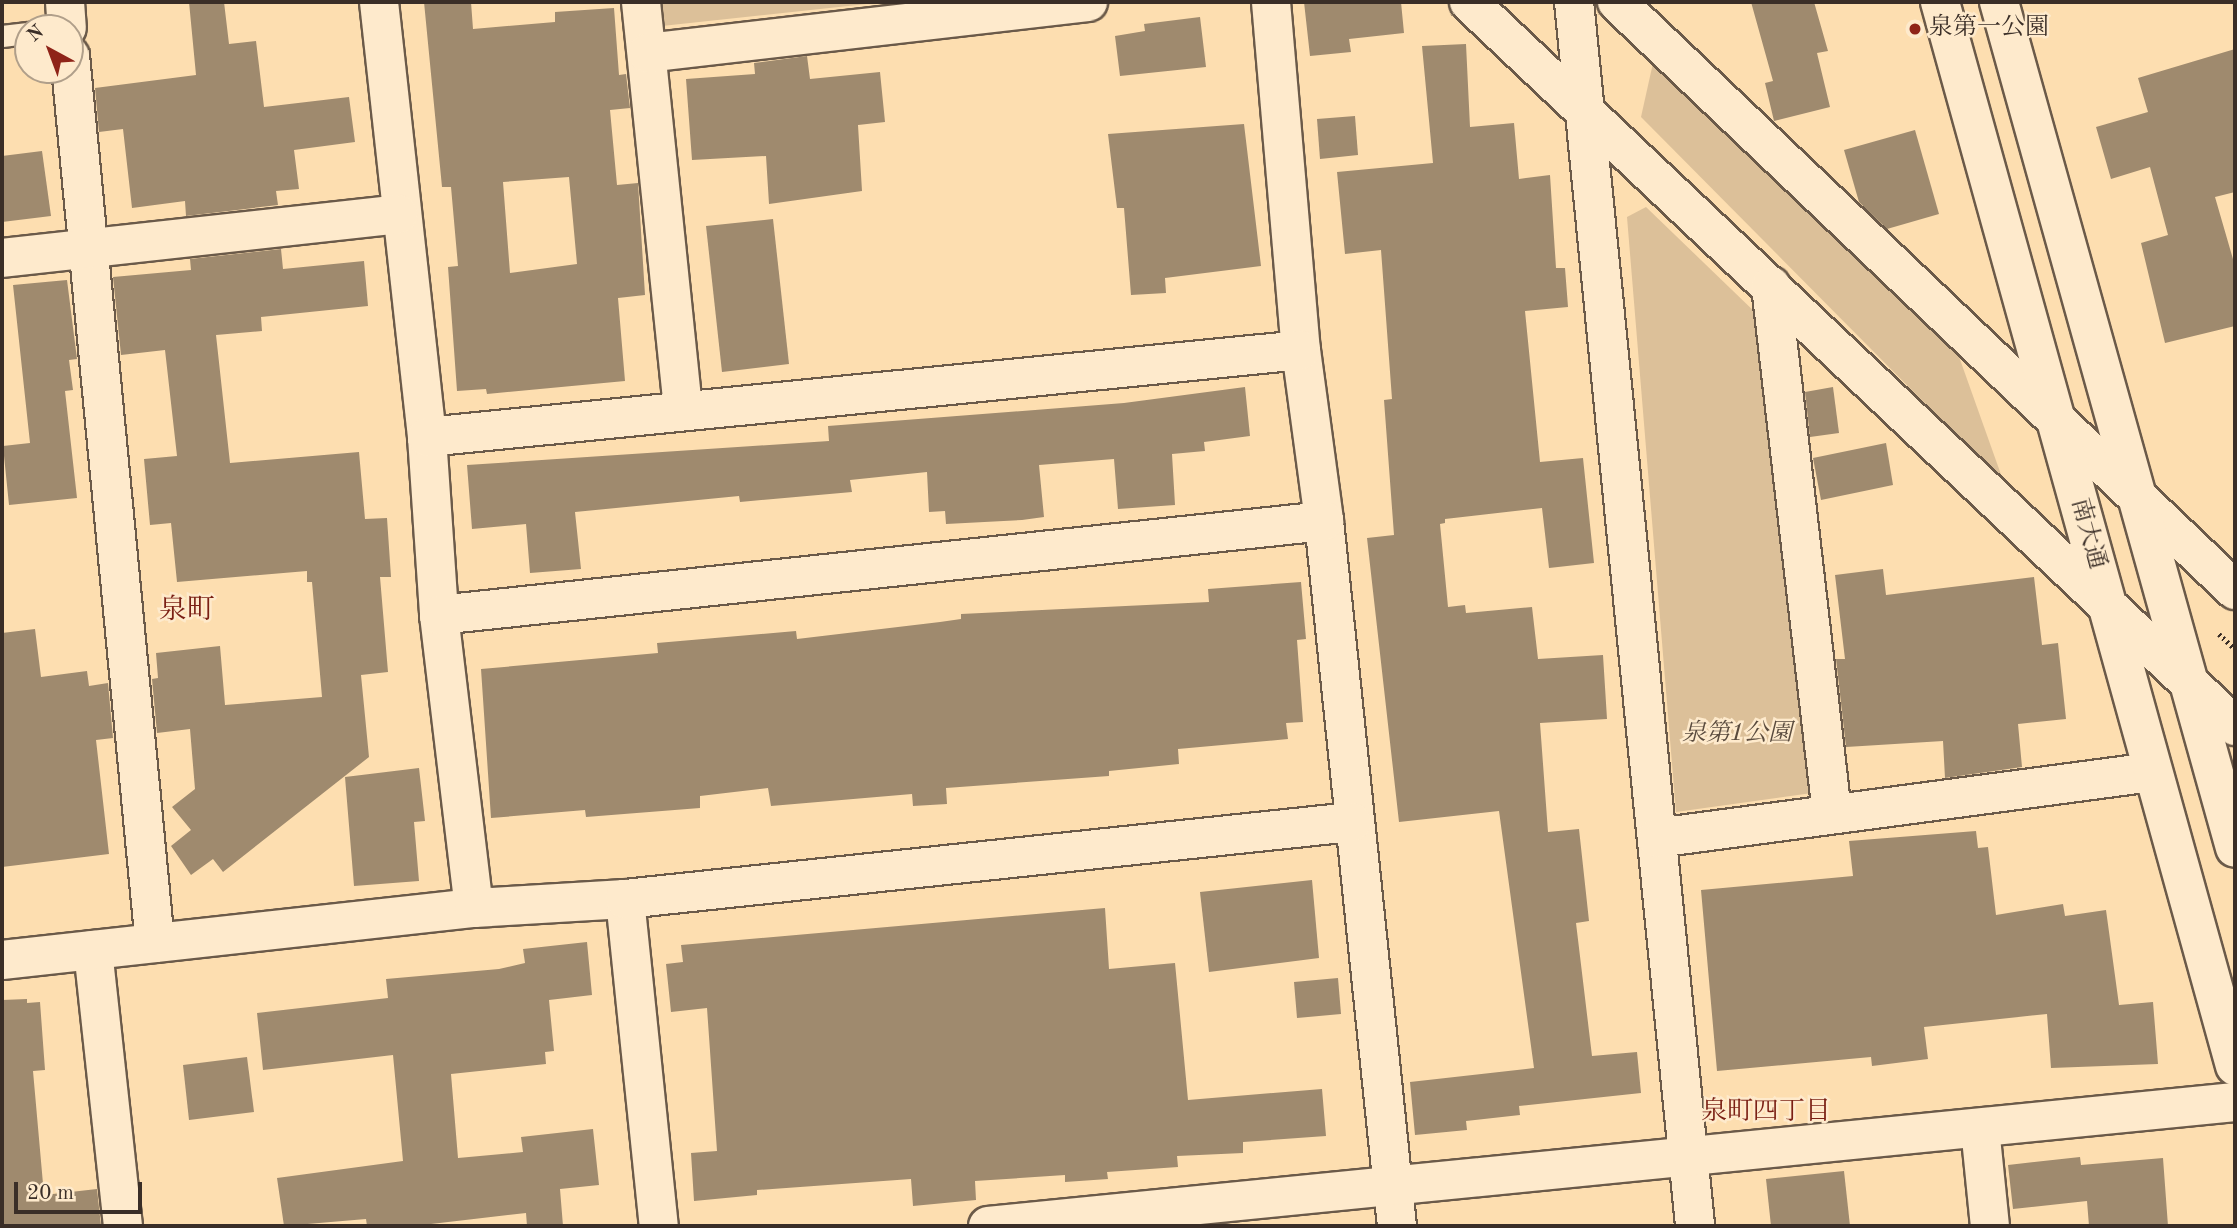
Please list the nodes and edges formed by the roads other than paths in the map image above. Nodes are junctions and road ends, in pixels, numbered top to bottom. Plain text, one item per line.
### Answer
1 (379, 2) edge
2 (641, 2) edge
3 (1088, 2) edge
4 (1271, 2) edge
5 (1469, 2) edge
6 (1574, 2) edge
7 (1618, 2) edge
8 (1940, 2) edge
9 (1999, 2) edge
10 (647, 52) junction
11 (73, 84) edge
12 (1587, 110) junction
13 (399, 214) junction
14 (89, 249) junction
15 (2, 258) edge
16 (1770, 286) junction
17 (1301, 350) junction
18 (683, 410) junction
19 (2055, 416) junction
20 (426, 437) junction
21 (2133, 491) junction
22 (1324, 521) junction
23 (2235, 590) edge
24 (2105, 603) junction
25 (439, 615) junction
26 (2187, 681) junction
27 (2235, 726) edge
28 (2152, 772) junction
29 (1832, 813) junction
30 (1352, 822) junction
31 (1657, 838) junction
32 (2235, 848) edge
33 (625, 898) junction
34 (474, 908) junction
35 (155, 943) junction
36 (93, 950) junction
37 (2, 960) edge
38 (2235, 1066) edge
39 (2235, 1102) edge
40 (1980, 1128) junction
41 (1687, 1154) junction
42 (1393, 1183) junction
43 (1043, 1223) edge
44 (123, 1226) edge
45 (659, 1226) edge
46 (988, 1226) edge
47 (1397, 1226) edge
48 (1695, 1226) edge
49 (1990, 1226) edge

1 - 13 street
2 - 10 street
3 - 10 street
4 - 17 street
5 - 12 street
6 - 12 street
7 - 19 street
8 - 19 street, 南大通
9 - 21 street
10 - 18 street
11 - 14 street
12 - 16 street
12 - 31 street
13 - 14 street
13 - 20 street
14 - 15 street
14 - 35 street
16 - 24 street
16 - 29 street
17 - 18 street
17 - 22 street
18 - 20 street
19 - 21 street
19 - 24 street, 南大通
20 - 25 street
21 - 23 street
21 - 26 street
22 - 25 street
22 - 30 street
24 - 26 street
24 - 28 street, 南大通
25 - 34 street
26 - 27 street
26 - 32 street
28 - 29 street
28 - 38 street, 南大通
29 - 31 street
30 - 33 street
30 - 42 street
31 - 41 street
33 - 34 street
33 - 45 street
34 - 35 street
35 - 36 street
36 - 37 street
36 - 44 street
39 - 40 street
40 - 41 street
40 - 49 street
41 - 42 street
41 - 48 street
42 - 43 street
42 - 47 street
43 - 46 street

